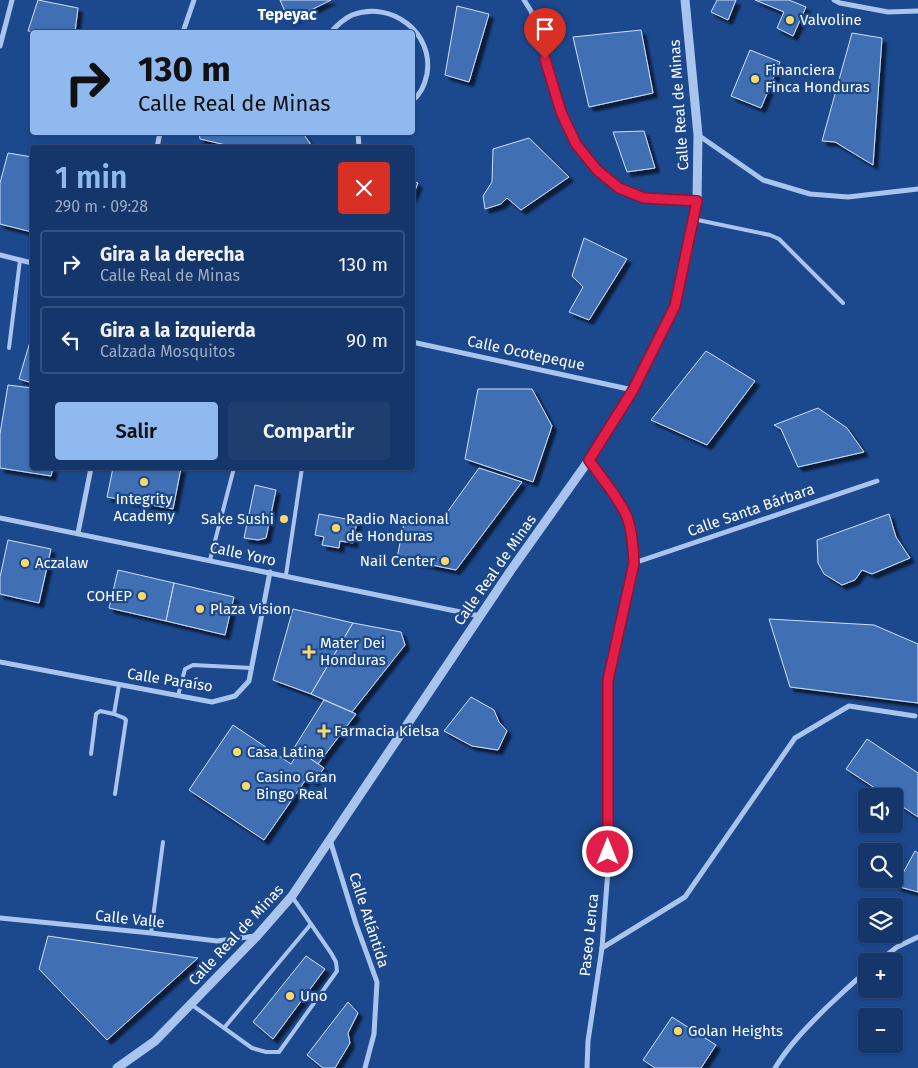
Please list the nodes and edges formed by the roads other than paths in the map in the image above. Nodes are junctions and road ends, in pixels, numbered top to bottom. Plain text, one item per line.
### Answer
1 (12, 0) edge
2 (194, 0) edge
3 (524, 0) edge
4 (685, 0) edge
5 (834, 0) edge
6 (918, 11) edge
7 (184, 30) edge
8 (334, 30) edge
9 (415, 30) edge
10 (415, 30) edge
11 (0, 46) edge
12 (415, 99) edge
13 (698, 135) junction
14 (918, 189) edge
15 (697, 201) junction
16 (693, 219) junction
17 (0, 256) edge
18 (20, 260) junction
19 (30, 262) edge
20 (843, 303) dead end
21 (415, 343) edge
22 (9, 348) dead end
23 (633, 390) junction
24 (589, 460) junction
25 (91, 470) edge
26 (233, 470) edge
27 (302, 470) edge
28 (877, 481) dead end
29 (0, 518) edge
30 (78, 533) junction
31 (210, 560) junction
32 (634, 563) junction
33 (270, 572) junction
34 (286, 575) junction
35 (480, 616) junction
36 (0, 662) edge
37 (252, 668) junction
38 (119, 685) junction
39 (178, 696) junction
40 (114, 714) junction
41 (915, 716) dead end
42 (91, 754) dead end
43 (115, 794) dead end
44 (330, 840) junction
45 (163, 842) dead end
46 (292, 896) junction
47 (0, 918) edge
48 (311, 924) junction
49 (151, 933) junction
50 (257, 936) junction
51 (918, 937) edge
52 (602, 948) junction
53 (889, 953) edge
54 (858, 978) edge
55 (191, 1004) junction
56 (224, 1028) junction
57 (117, 1068) edge
58 (365, 1068) edge
59 (587, 1068) edge
60 (775, 1068) edge

1 - 11 street
2 - 7 street
3 - 15 street
4 - 13 street, Calle Real de Minas
5 - 6 street
8 - 10 street
9 - 12 street
13 - 14 street
13 - 15 street, Calle Real de Minas
15 - 16 street, Calle Real de Minas
16 - 20 lane
16 - 23 street, Calle Real de Minas
17 - 18 street
18 - 19 street
18 - 22 lane
21 - 23 street, Calle Ocotepeque
23 - 24 street, Calle Real de Minas
24 - 32 street, Paseo Lenca
24 - 35 street, Calle Real de Minas
25 - 30 street
26 - 31 lane
27 - 34 lane
28 - 32 street, Calle Santa Bárbara
29 - 30 street, Calle Yoro
30 - 31 street, Calle Yoro
31 - 33 street, Calle Yoro
32 - 52 street, Paseo Lenca
33 - 34 street, Calle Yoro
33 - 37 street, Calle Paraíso
34 - 35 street, Calle Yoro
35 - 44 street, Calle Real de Minas
36 - 38 street, Calle Paraíso
37 - 39 street, Calle Paraíso
37 - 39 lane
38 - 39 street, Calle Paraíso
38 - 40 lane
40 - 42 lane
40 - 43 lane
41 - 52 street
44 - 46 street, Calle Real de Minas
44 - 58 street, Calle Atlántida
45 - 49 lane
46 - 48 lane
46 - 50 street, Calle Real de Minas
47 - 49 street, Calle Valle
48 - 56 lane
48 - 56 lane
49 - 50 street, Calle Valle
50 - 55 street, Calle Real de Minas
51 - 53 street
52 - 59 street, Paseo Lenca
54 - 60 street
55 - 56 lane
55 - 57 street, Calle Real de Minas

